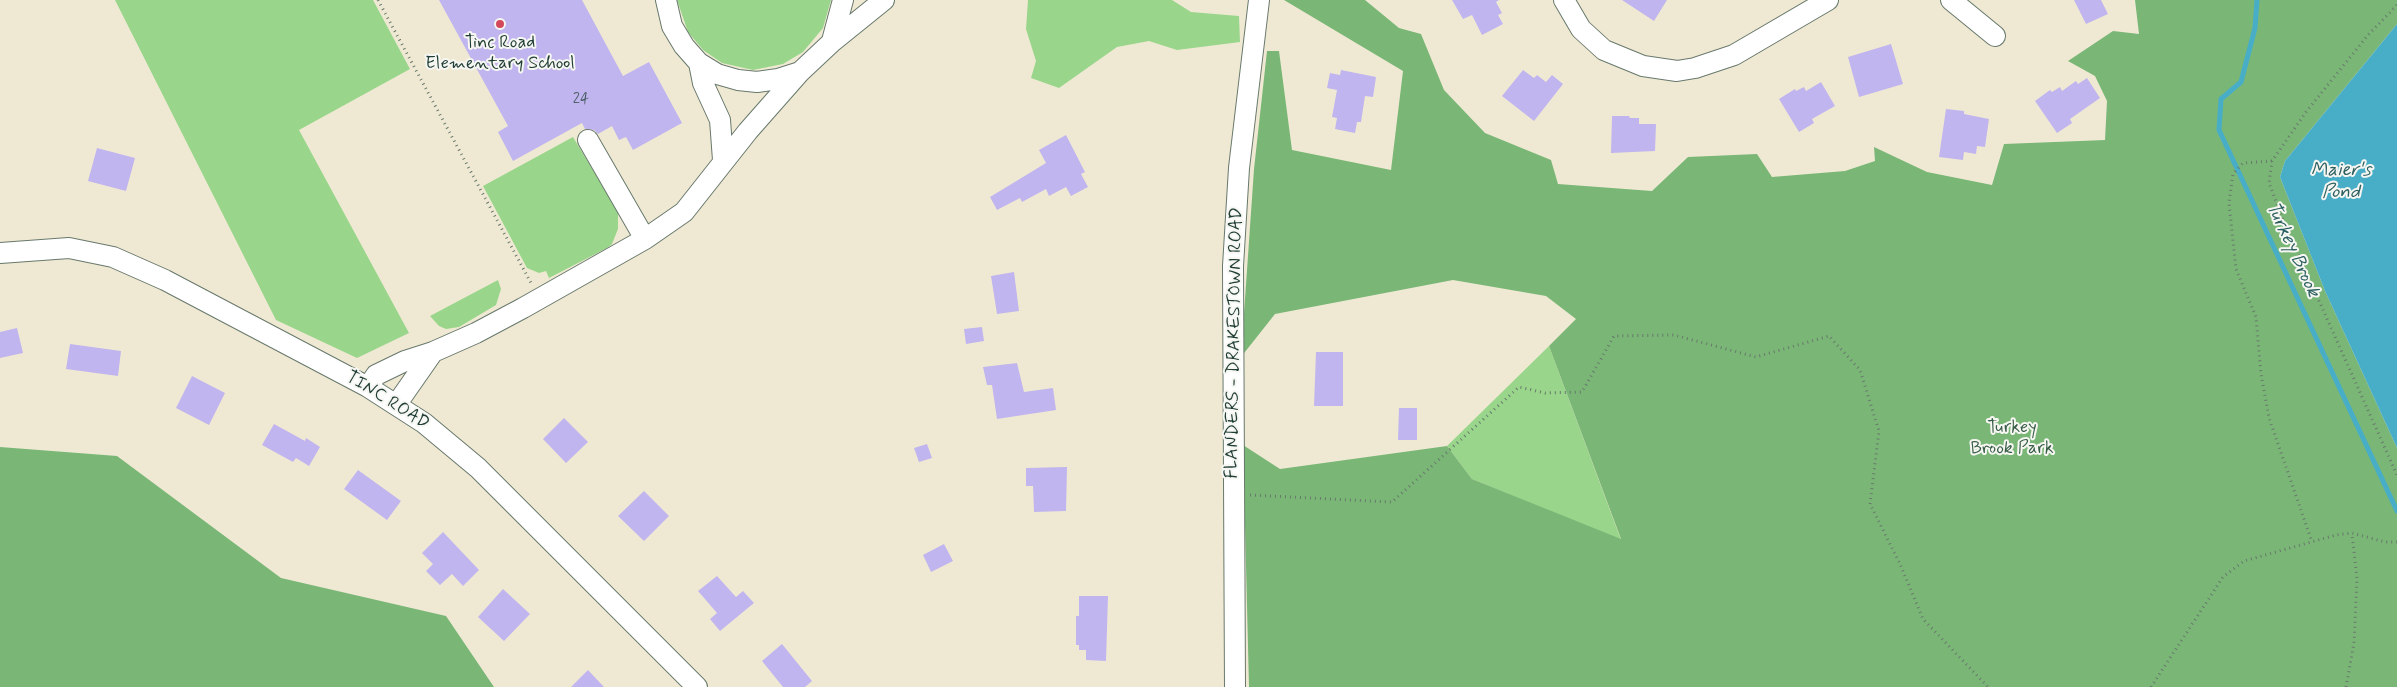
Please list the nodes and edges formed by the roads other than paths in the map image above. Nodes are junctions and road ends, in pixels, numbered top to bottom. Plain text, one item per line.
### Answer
1 (666, 0) edge
2 (843, 0) edge
3 (884, 0) edge
4 (1259, 0) edge
5 (1564, 0) edge
6 (1828, 0) edge
7 (1951, 0) edge
8 (1995, 36) dead end
9 (832, 42) junction
10 (699, 63) junction
11 (800, 72) junction
12 (588, 140) dead end
13 (723, 160) junction
14 (646, 239) junction
15 (0, 253) edge
16 (433, 352) junction
17 (368, 387) junction
18 (396, 405) junction
19 (698, 687) edge
20 (1235, 687) edge

1 - 10 street
2 - 9 street
3 - 9 street
4 - 20 street, FLANDERS - DRAKESTOWN ROAD
5 - 6 street
7 - 8 street
9 - 11 street
10 - 11 street
10 - 13 street
11 - 13 street
12 - 14 street
13 - 14 street
14 - 16 street
15 - 17 street, TINC ROAD
16 - 17 street
16 - 18 street
17 - 18 street, TINC ROAD
18 - 19 street, TINC ROAD

